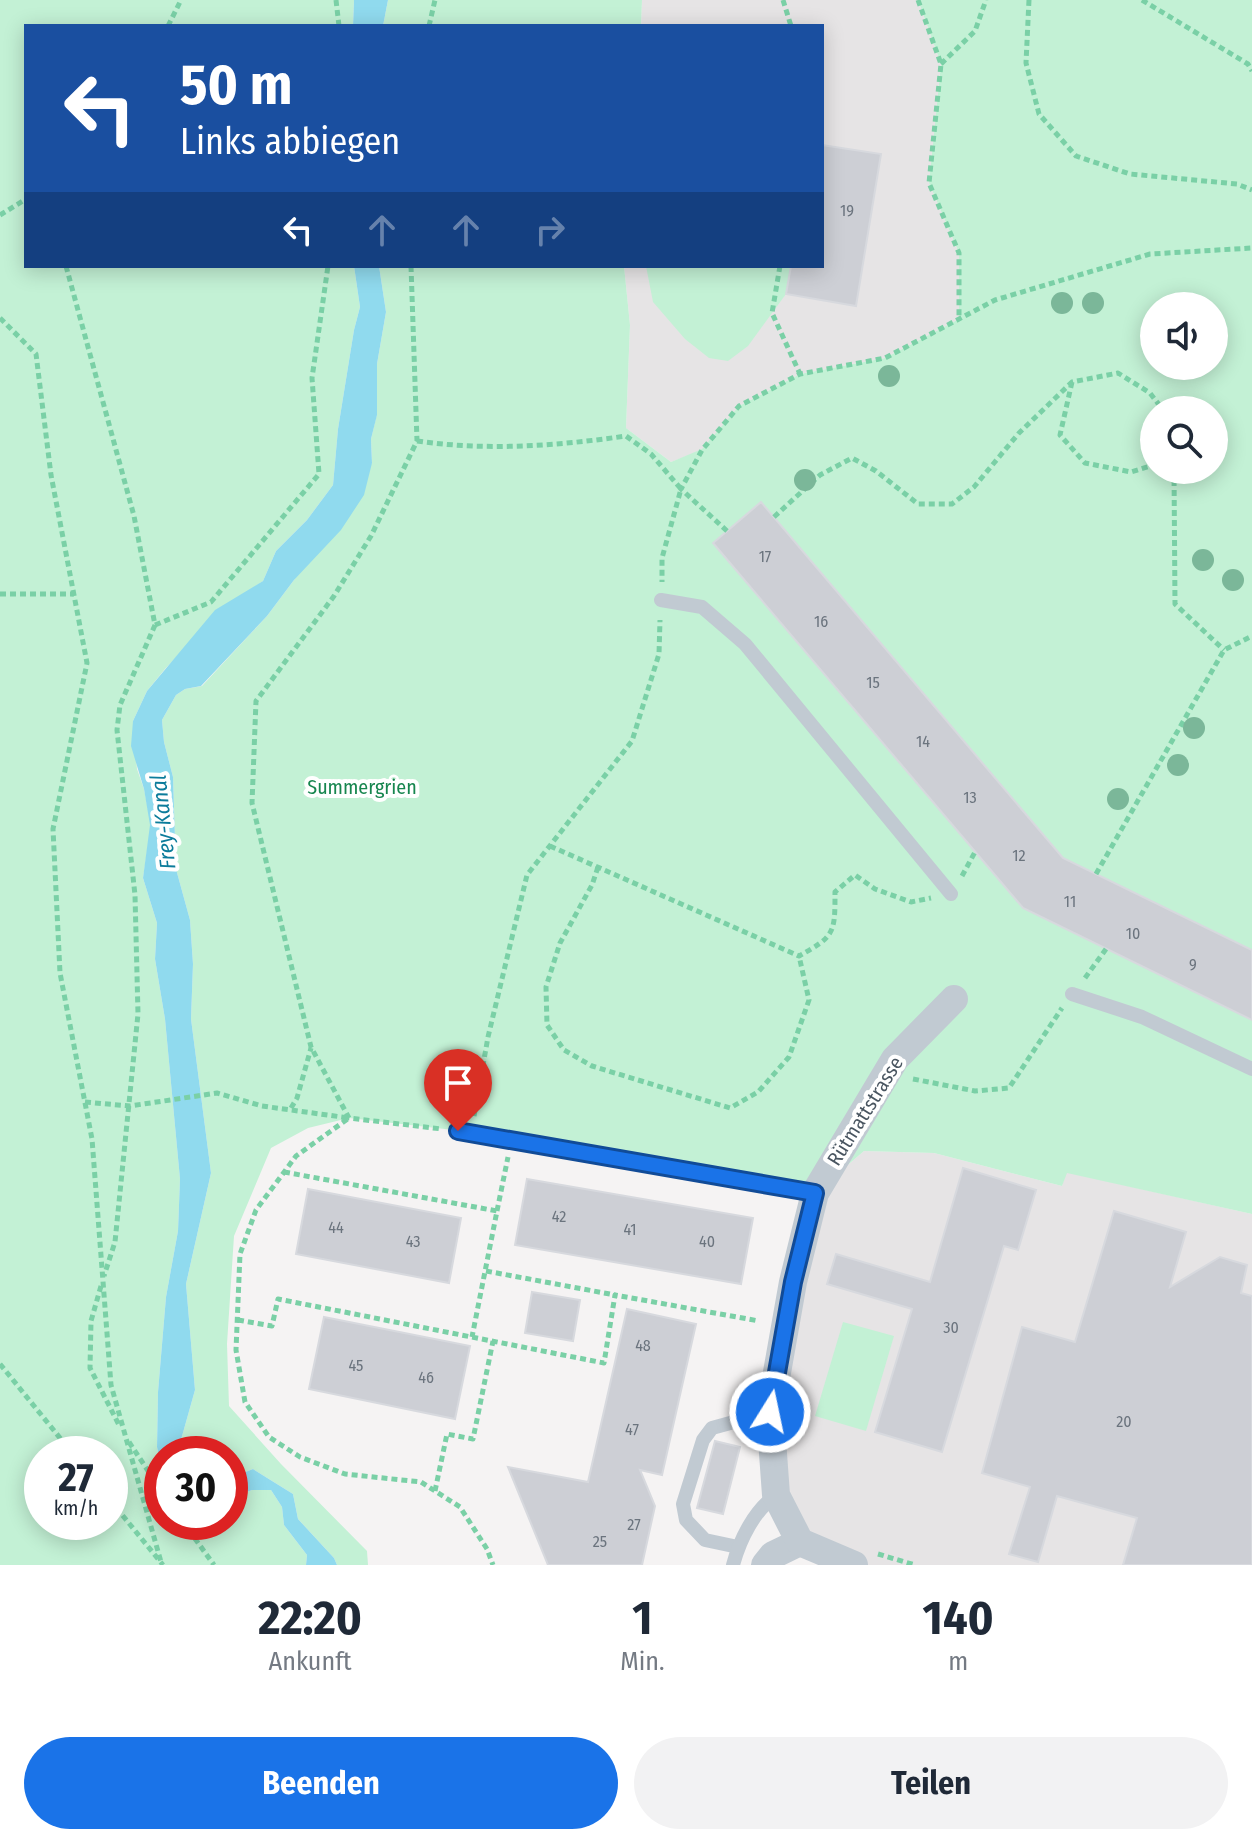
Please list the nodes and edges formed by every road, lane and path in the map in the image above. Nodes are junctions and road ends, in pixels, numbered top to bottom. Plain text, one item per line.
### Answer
1 (181, 0) edge
2 (336, 0) edge
3 (435, 0) edge
4 (783, 0) edge
5 (918, 0) edge
6 (986, 0) edge
7 (1029, 0) edge
8 (1142, 0) edge
9 (169, 24) edge
10 (339, 24) edge
11 (429, 24) edge
12 (790, 24) edge
13 (941, 64) junction
14 (1252, 71) edge
15 (1252, 190) edge
16 (24, 200) edge
17 (0, 215) edge
18 (1252, 248) edge
19 (67, 268) edge
20 (328, 268) edge
21 (411, 268) edge
22 (780, 268) edge
23 (0, 318) edge
24 (959, 319) junction
25 (800, 374) junction
26 (1072, 382) junction
27 (1152, 396) edge
28 (417, 441) junction
29 (1140, 469) edge
30 (1174, 484) edge
31 (681, 489) junction
32 (774, 517) dead end
33 (727, 531) dead end
34 (0, 594) edge
35 (74, 594) junction
36 (661, 600) junction
37 (155, 625) junction
38 (1252, 636) edge
39 (1224, 650) junction
40 (550, 846) junction
41 (975, 852) dead end
42 (598, 867) junction
43 (1096, 874) dead end
44 (951, 894) junction
45 (1106, 949) dead end
46 (799, 956) junction
47 (1072, 994) junction
48 (954, 999) dead end
49 (311, 1047) junction
50 (1252, 1069) edge
51 (903, 1088) dead end
52 (85, 1102) junction
53 (130, 1106) junction
54 (291, 1108) junction
55 (349, 1118) junction
56 (465, 1132) junction
57 (511, 1139) junction
58 (284, 1172) junction
59 (815, 1193) junction
60 (497, 1211) junction
61 (486, 1271) junction
62 (103, 1279) junction
63 (615, 1295) junction
64 (238, 1320) junction
65 (786, 1325) junction
66 (472, 1337) junction
67 (493, 1341) junction
68 (0, 1364) edge
69 (770, 1412) junction
70 (58, 1436) edge
71 (125, 1436) edge
72 (126, 1436) edge
73 (128, 1440) edge
74 (128, 1444) edge
75 (144, 1464) edge
76 (435, 1491) junction
77 (776, 1495) junction
78 (128, 1522) edge
79 (196, 1540) edge
80 (800, 1542) junction
81 (738, 1547) junction
82 (864, 1559) edge
83 (162, 1564) edge
84 (214, 1565) edge
85 (493, 1565) edge
86 (733, 1565) edge
87 (765, 1565) edge
88 (915, 1565) edge

1 - 9 path
2 - 10 path
3 - 11 path
4 - 12 path
5 - 13 path
6 - 13 path
7 - 15 path
8 - 14 path
13 - 24 path
16 - 17 path
18 - 24 path
19 - 37 path
20 - 37 path
21 - 28 path
22 - 25 path
23 - 35 path
24 - 25 path
25 - 31 path
26 - 27 path
26 - 29 path
26 - 32 path
28 - 31 path
28 - 49 path
30 - 39 path
31 - 33 path
31 - 36 path
34 - 35 path
35 - 52 path
36 - 40 path
36 - 44 lane
37 - 53 path
38 - 39 path
39 - 43 path
40 - 42 path
40 - 56 path
41 - 44 path
42 - 46 path
42 - 46 path
44 - 46 path
45 - 47 path
47 - 50 lane
47 - 51 path
48 - 59 street, Rütmattstrasse
49 - 54 path
49 - 55 path
52 - 53 path
52 - 62 path
53 - 54 path
53 - 62 path
54 - 55 path
55 - 56 path
55 - 58 path
56 - 57 lane
57 - 59 lane
57 - 60 path
58 - 60 path
58 - 64 path
59 - 65 street, Rütmattstrasse
60 - 61 path
61 - 63 path
61 - 66 path
62 - 71 path
62 - 72 path
63 - 65 path
63 - 67 path
64 - 66 path
64 - 76 path
65 - 69 street, Rütmattstrasse
66 - 67 path
67 - 76 path
68 - 70 path
69 - 77 street, Rütmattstrasse
69 - 81 lane
73 - 75 path
74 - 83 path
76 - 85 path
77 - 80 street
77 - 81 lane
78 - 83 path
79 - 84 path
80 - 82 street
80 - 87 street
81 - 86 lane
82 - 88 path

